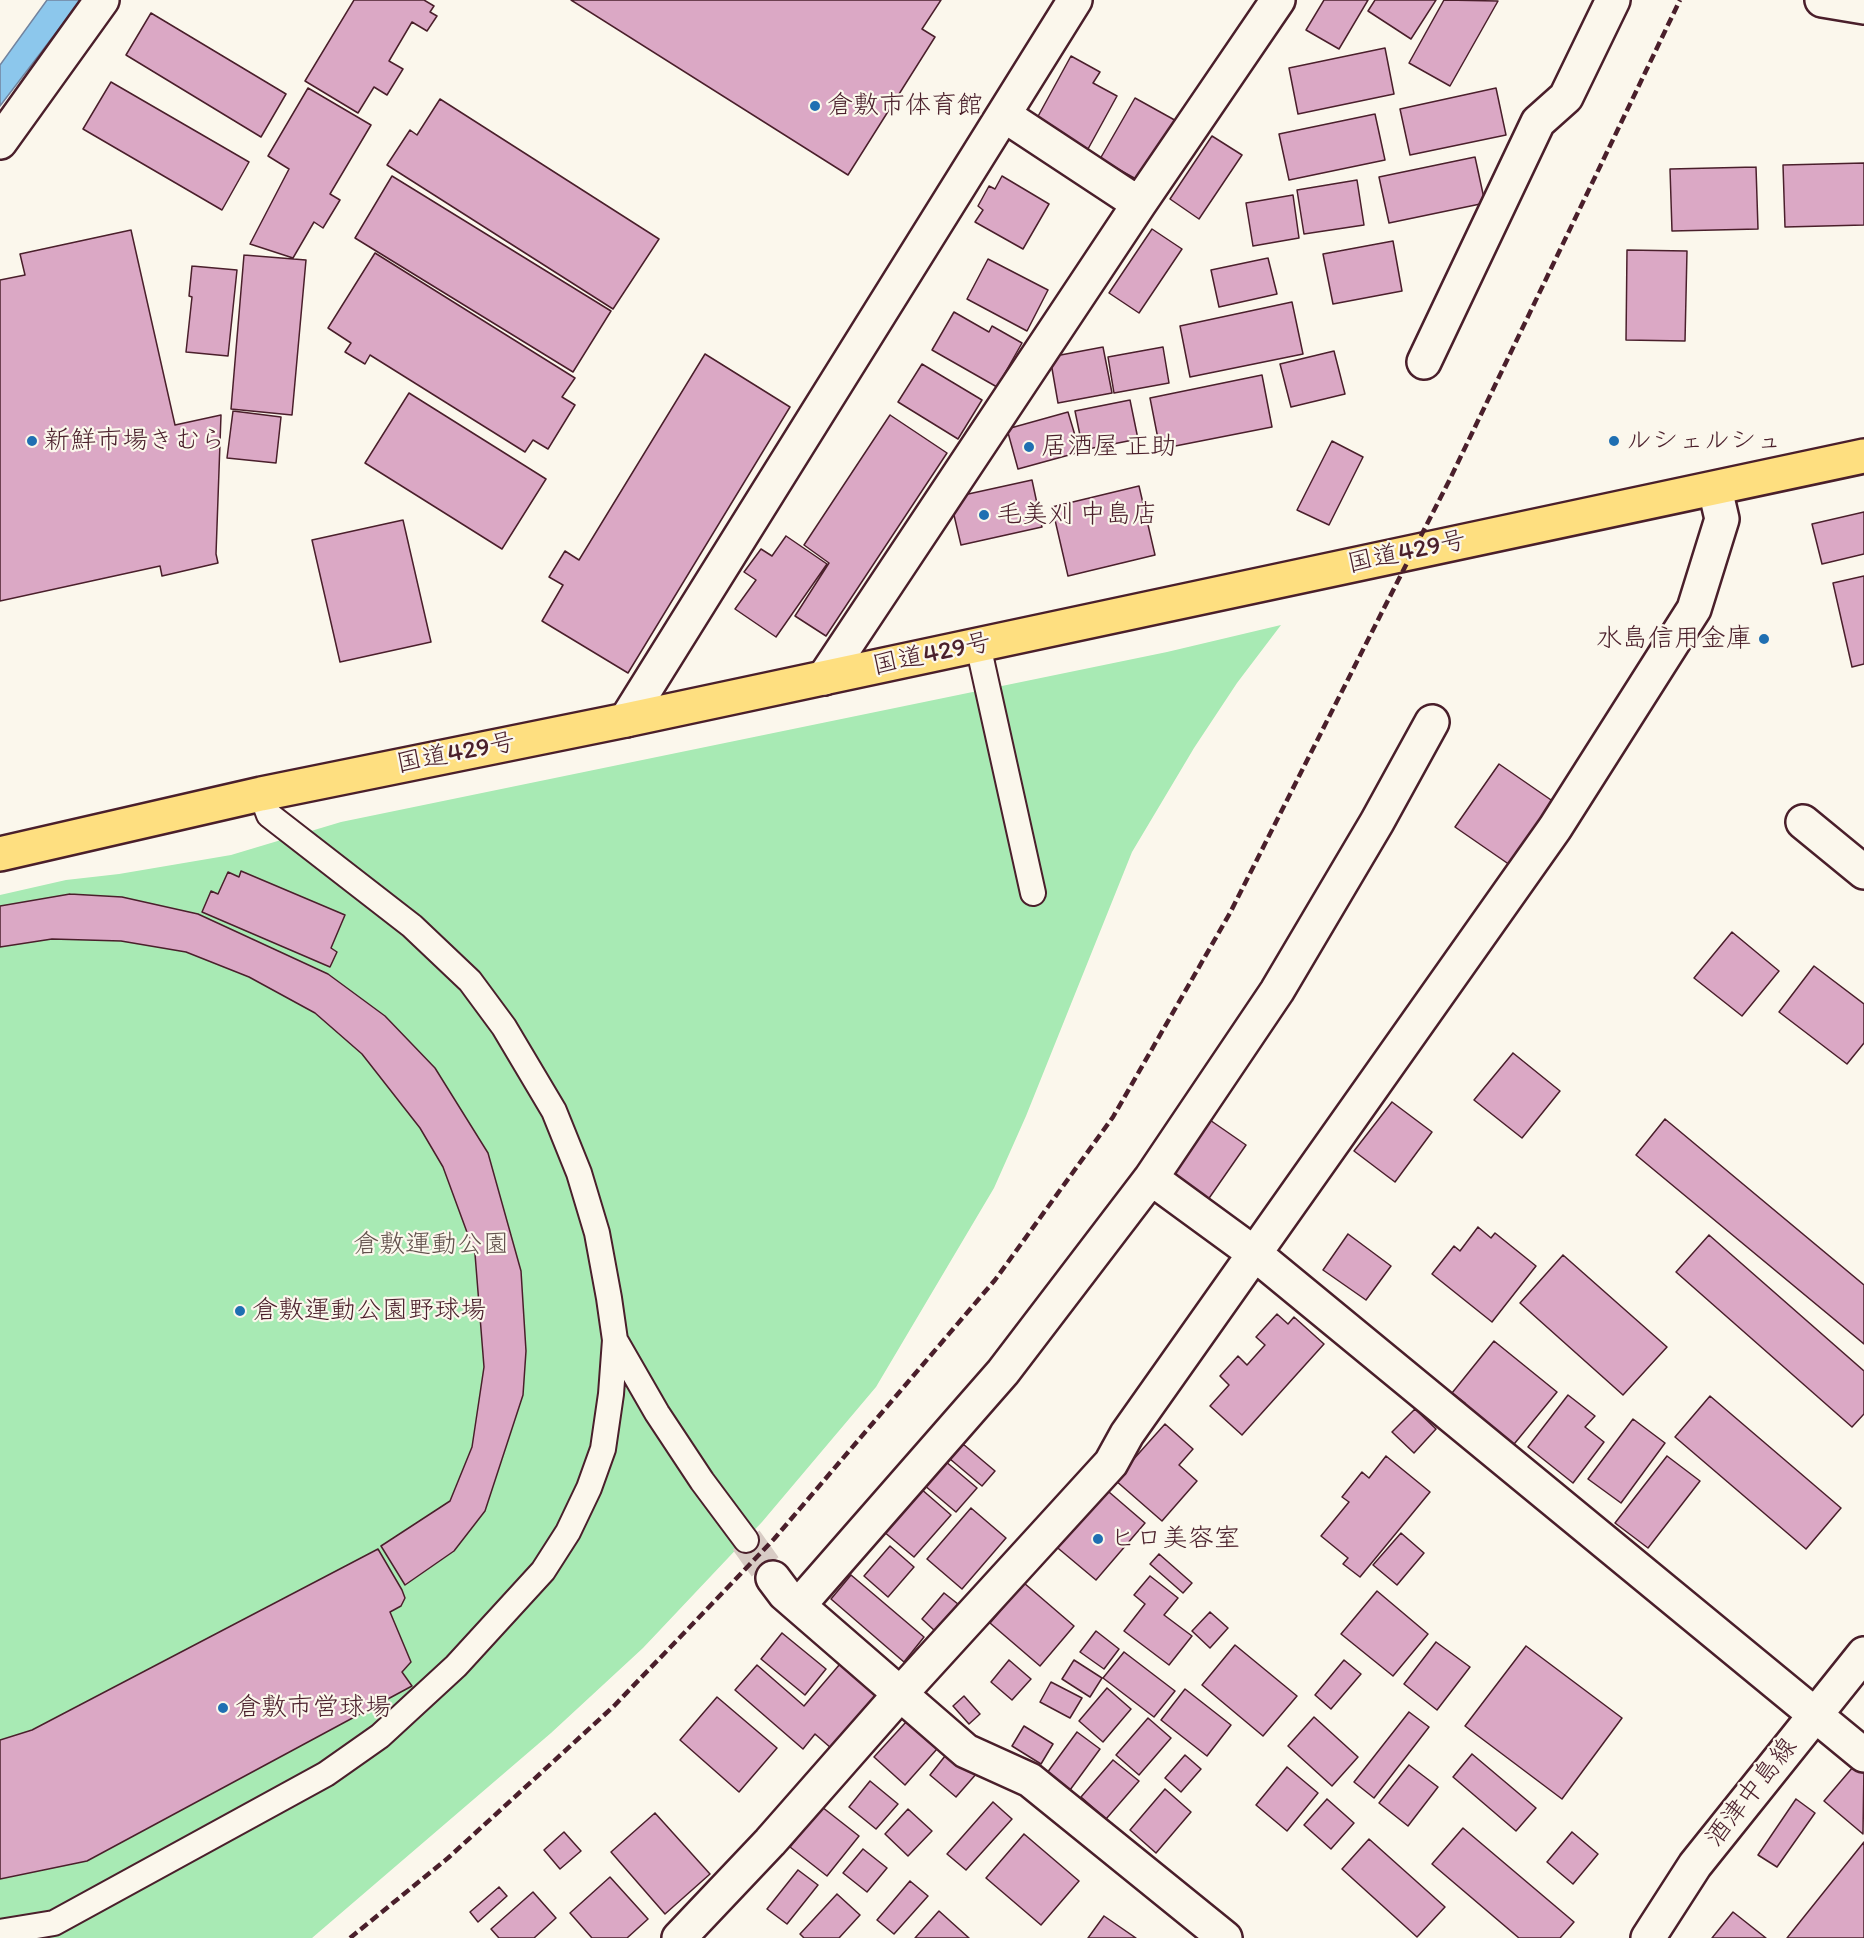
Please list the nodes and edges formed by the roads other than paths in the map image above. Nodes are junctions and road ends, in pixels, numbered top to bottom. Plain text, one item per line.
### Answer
1 (102, 0) edge
2 (1075, 0) edge
3 (1278, 0) edge
4 (1613, 0) edge
5 (1822, 0) edge
6 (1864, 7) edge
7 (1004, 114) junction
8 (6, 120) edge
9 (1139, 204) junction
10 (1424, 362) dead end
11 (1864, 456) edge
12 (1715, 489) junction
13 (978, 645) junction
14 (824, 678) junction
15 (626, 720) junction
16 (1432, 722) dead end
17 (261, 794) junction
18 (1803, 822) dead end
19 (0, 854) edge
20 (1864, 872) edge
21 (1032, 892) dead end
22 (1151, 1178) junction
23 (1255, 1254) junction
24 (615, 1340) junction
25 (746, 1540) tunnel mouth
26 (773, 1578) tunnel mouth
27 (799, 1605) junction
28 (1864, 1654) edge
29 (902, 1693) junction
30 (1815, 1714) junction
31 (1864, 1755) edge
32 (0, 1932) edge
33 (680, 1938) edge
34 (1225, 1938) edge
35 (1648, 1938) edge

1 - 8 street
2 - 7 street
3 - 9 street
4 - 10 street
5 - 6 street
7 - 9 street
7 - 15 street
9 - 14 street
11 - 12 highway, 国道429号
12 - 13 highway, 国道429号
12 - 23 street
13 - 14 highway, 国道429号
13 - 21 lane
14 - 15 highway, 国道429号
15 - 17 highway, 国道429号
16 - 22 street
17 - 19 highway, 国道429号
17 - 24 lane
18 - 20 street
22 - 23 street
22 - 27 street
23 - 29 street
23 - 30 street
24 - 25 lane
24 - 32 lane
26 - 27 street
27 - 29 street
28 - 30 street, 酒津中島線
29 - 33 street
29 - 34 street
30 - 31 street
30 - 35 street, 酒津中島線

